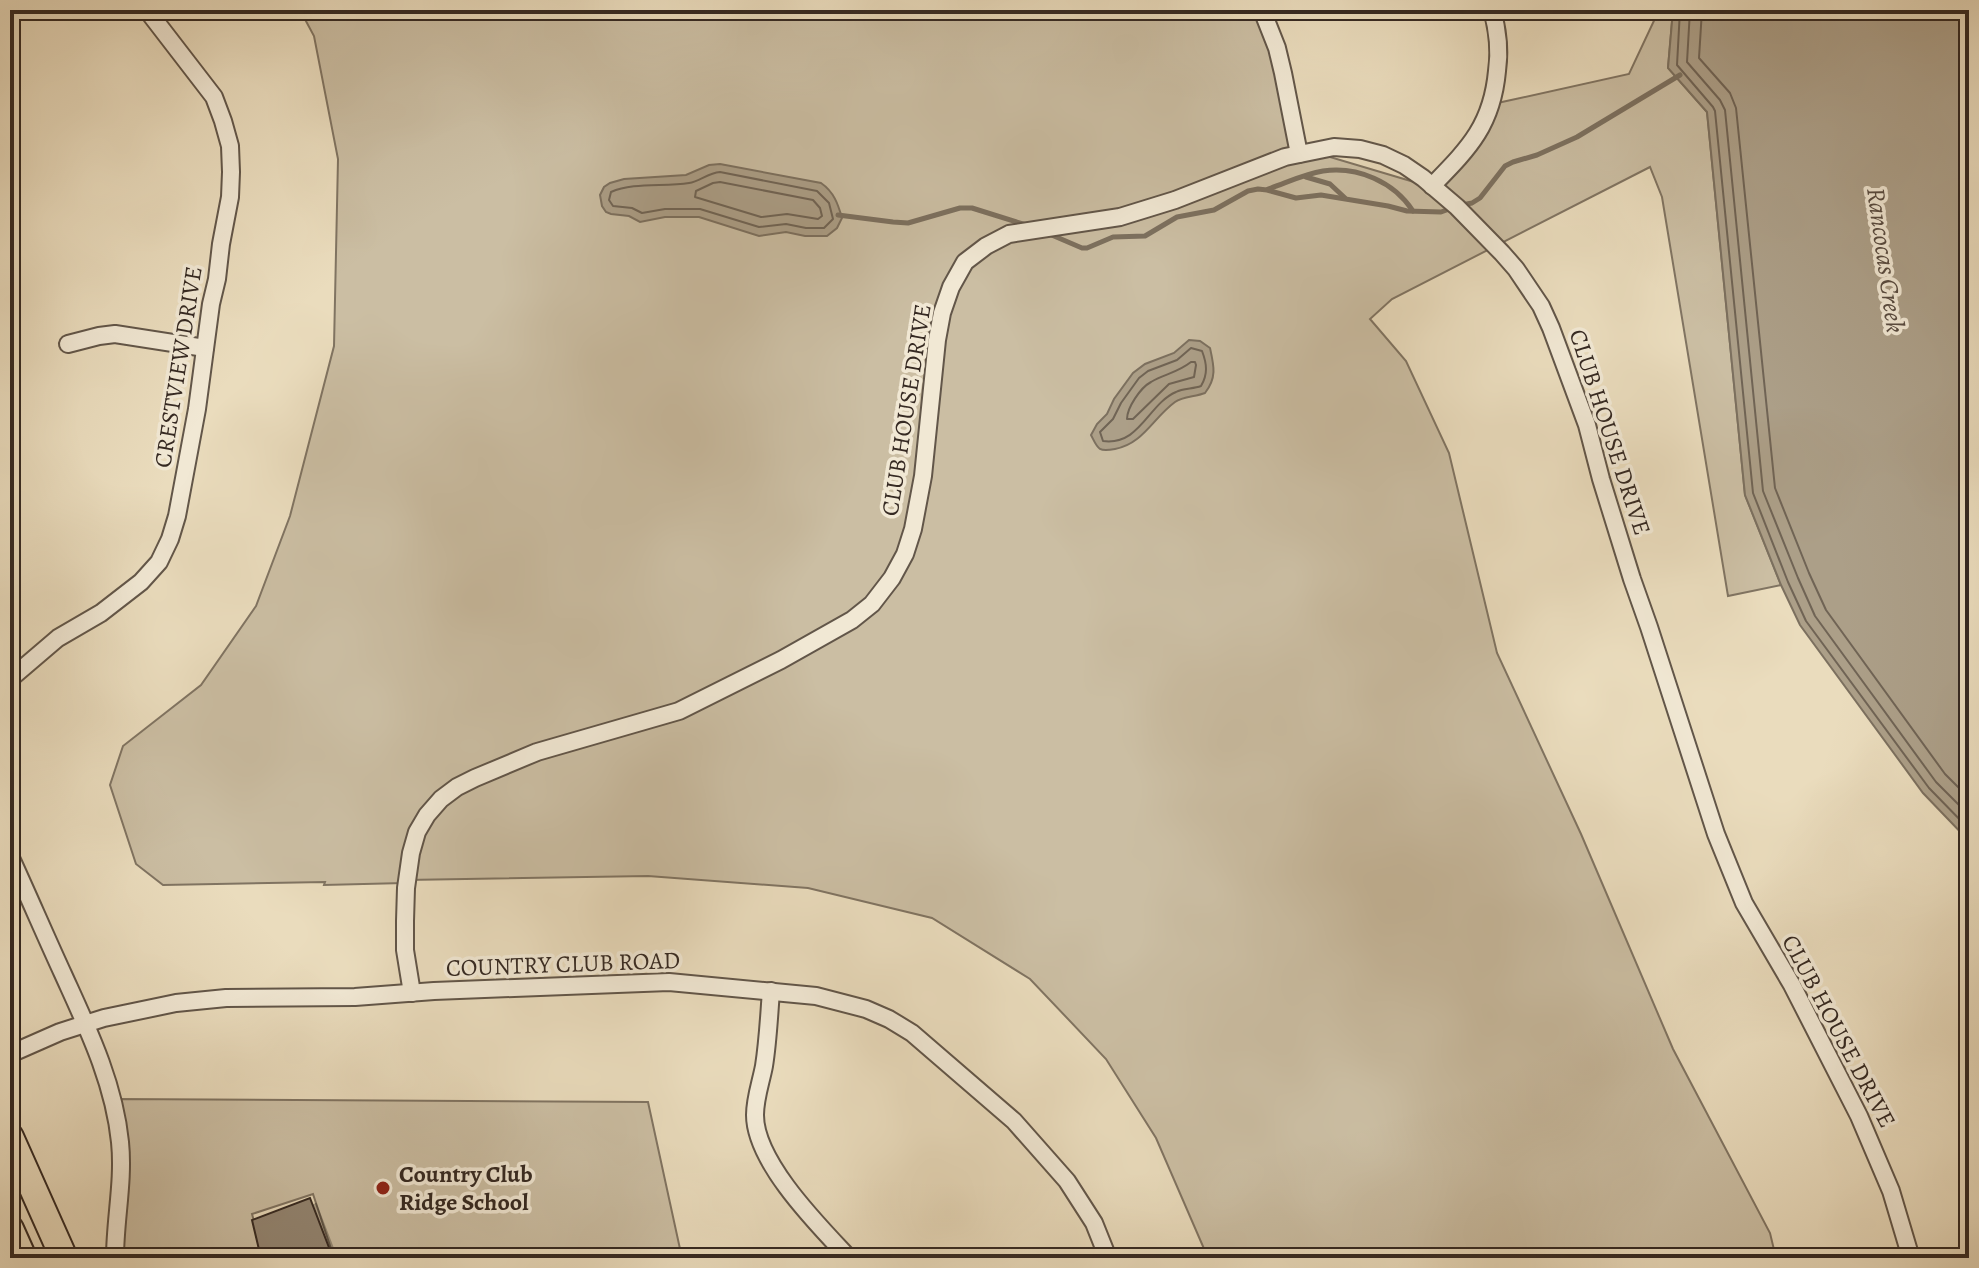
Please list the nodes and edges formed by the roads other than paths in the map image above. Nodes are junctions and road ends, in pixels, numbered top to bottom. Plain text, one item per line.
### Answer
1 (147, 10) edge
2 (1262, 10) edge
3 (1492, 10) edge
4 (1299, 154) junction
5 (1432, 186) junction
6 (68, 344) dead end
7 (205, 348) junction
8 (10, 679) edge
9 (10, 856) edge
10 (771, 991) junction
11 (412, 993) junction
12 (86, 1024) junction
13 (10, 1054) edge
14 (10, 1137) edge
15 (10, 1229) edge
16 (23, 1258) edge
17 (64, 1258) edge
18 (115, 1258) edge
19 (849, 1258) edge
20 (1108, 1258) edge
21 (1911, 1258) edge

1 - 7 street, CRESTVIEW DRIVE
2 - 4 street
3 - 5 street
4 - 5 street, CLUB HOUSE DRIVE
4 - 11 street, CLUB HOUSE DRIVE
5 - 21 street, CLUB HOUSE DRIVE
6 - 7 street
7 - 8 street, CRESTVIEW DRIVE
9 - 12 street
10 - 11 street, COUNTRY CLUB ROAD
10 - 19 street
10 - 20 street, COUNTRY CLUB ROAD
11 - 12 street, COUNTRY CLUB ROAD
12 - 13 street, COUNTRY CLUB ROAD
12 - 18 street
14 - 17 main road
15 - 16 main road

